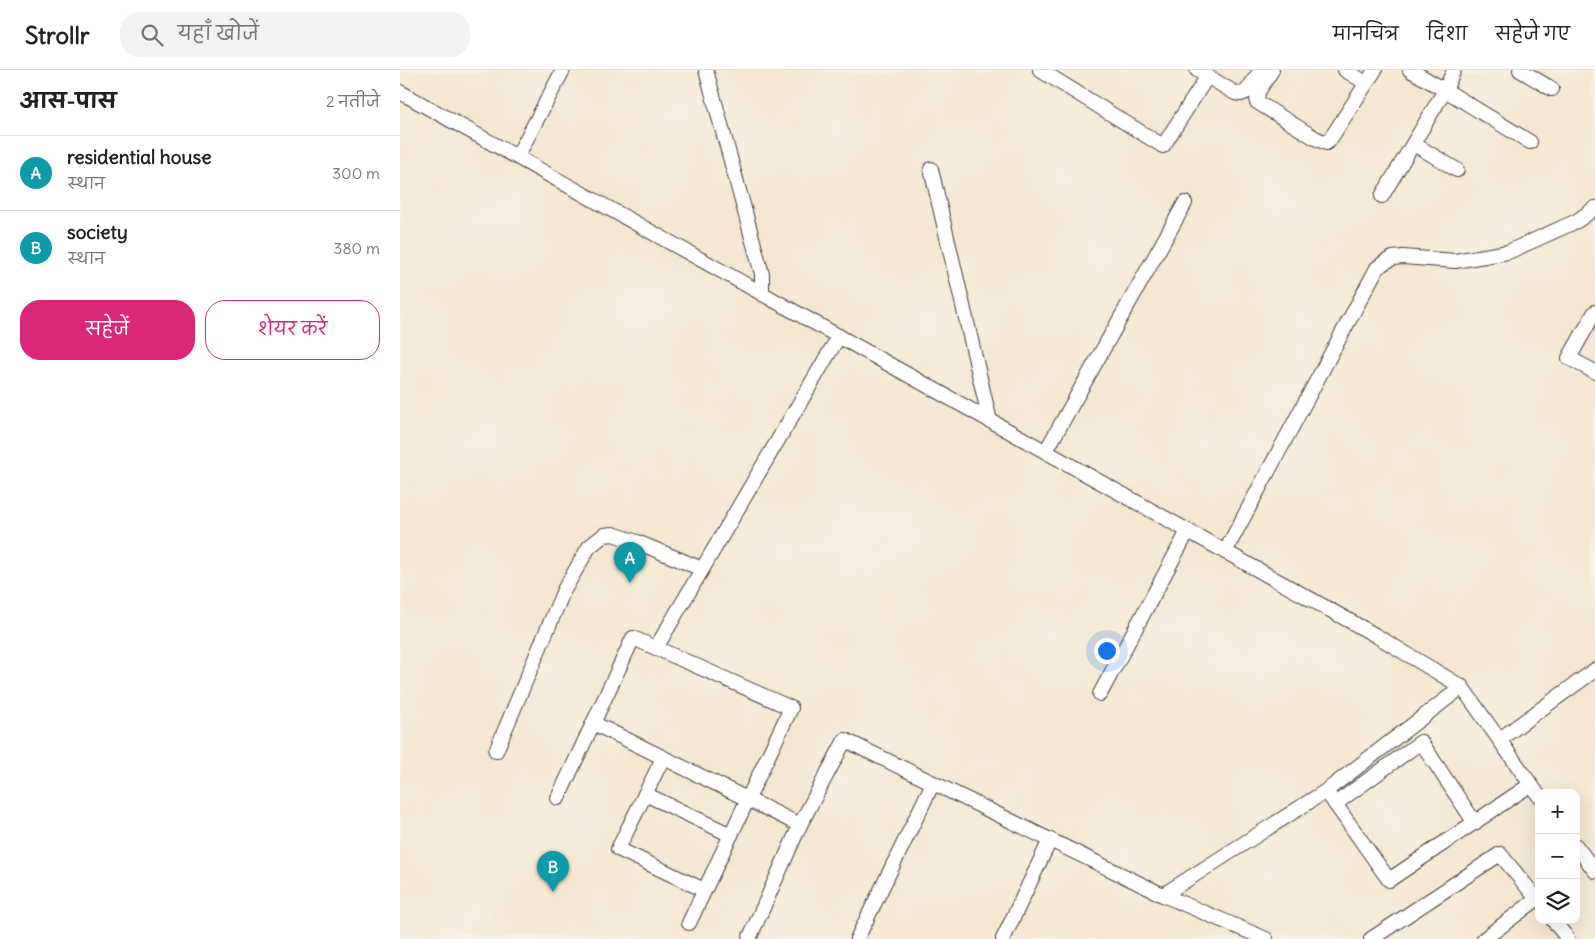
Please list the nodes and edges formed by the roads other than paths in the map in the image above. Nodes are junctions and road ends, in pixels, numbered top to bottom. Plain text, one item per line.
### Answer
1 (564, 70) edge
2 (706, 70) edge
3 (1040, 70) edge
4 (1261, 70) edge
5 (1272, 70) edge
6 (1345, 70) edge
7 (1374, 70) edge
8 (1410, 70) edge
9 (1454, 70) edge
10 (1520, 70) edge
11 (1202, 73) edge
12 (1366, 84) junction
13 (1552, 89) dead end
14 (1445, 90) junction
15 (400, 92) edge
16 (1530, 142) dead end
17 (1414, 144) junction
18 (516, 157) junction
19 (931, 169) dead end
20 (1458, 170) dead end
21 (1382, 196) dead end
22 (1185, 203) dead end
23 (1595, 208) edge
24 (762, 294) junction
25 (1595, 312) edge
26 (839, 336) junction
27 (1595, 372) edge
28 (990, 420) junction
29 (1046, 451) junction
30 (1188, 531) junction
31 (1225, 552) junction
32 (702, 569) junction
33 (656, 648) junction
34 (1595, 670) edge
35 (1462, 687) junction
36 (1100, 694) dead end
37 (593, 723) junction
38 (1500, 739) junction
39 (496, 751) dead end
40 (663, 758) junction
41 (933, 783) junction
42 (1326, 791) junction
43 (1534, 791) edge
44 (645, 794) junction
45 (558, 798) dead end
46 (748, 799) junction
47 (1335, 804) junction
48 (1475, 823) junction
49 (800, 825) junction
50 (731, 835) junction
51 (1050, 840) junction
52 (1580, 851) edge
53 (1595, 871) edge
54 (704, 890) junction
55 (1163, 895) junction
56 (1535, 896) edge
57 (1535, 902) edge
58 (689, 923) dead end
59 (1556, 924) edge
60 (749, 939) edge
61 (857, 939) edge
62 (1003, 939) edge
63 (1266, 939) edge
64 (1371, 939) edge
65 (1484, 939) edge
66 (1568, 939) edge

1 - 18 street
2 - 24 street
3 - 11 street
4 - 11 street
5 - 12 street
6 - 12 street
7 - 12 street
8 - 14 street
9 - 14 street
10 - 13 street
14 - 16 street
14 - 17 street
15 - 18 street
17 - 20 street
17 - 21 street
18 - 24 street
19 - 28 street
22 - 29 street
23 - 31 street
24 - 26 street
25 - 27 street
26 - 28 street
26 - 32 street
28 - 29 street
29 - 30 street
30 - 31 street
30 - 36 street
31 - 35 street
32 - 33 street
32 - 39 street
33 - 37 street
33 - 46 street
34 - 38 street
35 - 38 street
35 - 42 street
37 - 40 street
37 - 45 street
38 - 43 street
40 - 44 street
40 - 46 street
41 - 49 street
41 - 51 street
41 - 61 street
42 - 47 street
42 - 55 street
43 - 48 street
44 - 50 street
44 - 54 street
46 - 49 street
46 - 50 street
47 - 48 street
47 - 48 street
49 - 60 street
50 - 54 street
51 - 55 street
51 - 62 street
52 - 53 street
54 - 58 street
55 - 63 street
56 - 64 street
57 - 65 street
59 - 66 street

